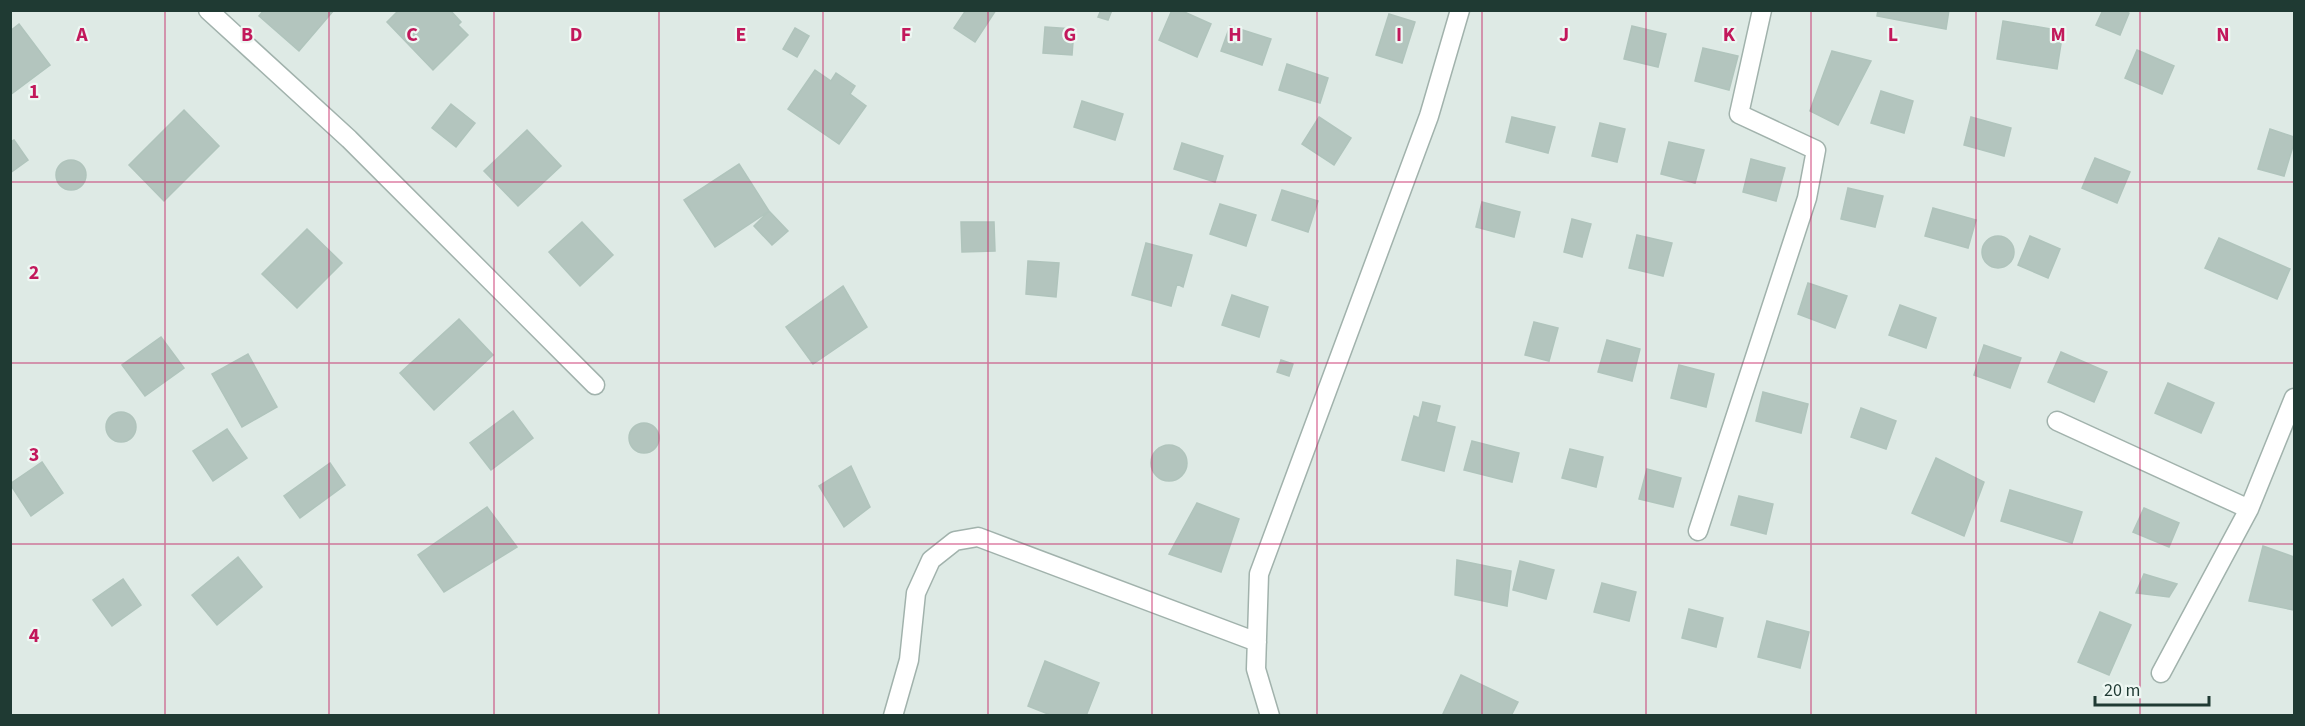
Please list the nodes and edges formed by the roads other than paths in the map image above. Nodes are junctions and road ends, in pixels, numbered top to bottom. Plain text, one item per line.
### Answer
1 (208, 10) edge
2 (1460, 10) edge
3 (1762, 10) edge
4 (595, 385) dead end
5 (2295, 398) edge
6 (2057, 421) dead end
7 (2249, 509) junction
8 (1698, 531) dead end
9 (1257, 642) junction
10 (2161, 673) dead end
11 (893, 716) edge
12 (1270, 716) edge

1 - 4 street
2 - 9 street
3 - 8 street
5 - 7 street
6 - 7 street
7 - 10 street
9 - 11 street
9 - 12 street

